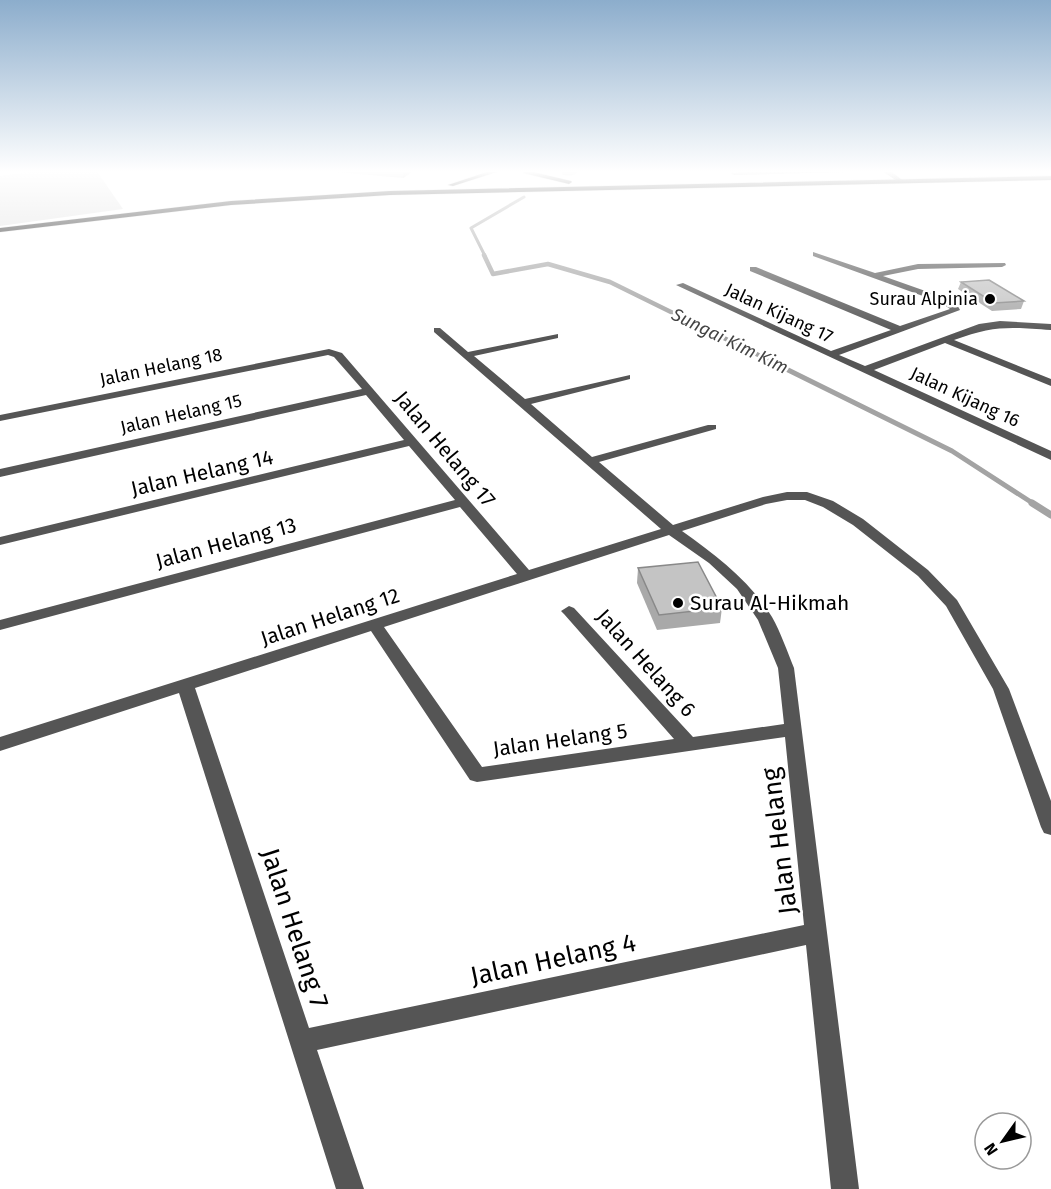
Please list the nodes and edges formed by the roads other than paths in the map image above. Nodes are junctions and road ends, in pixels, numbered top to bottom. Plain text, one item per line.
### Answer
1 (39, 225) edge
2 (0, 230) edge
3 (816, 254) dead end
4 (1002, 265) dead end
5 (753, 269) dead end
6 (875, 276) junction
7 (680, 285) dead end
8 (1050, 328) edge
9 (437, 330) dead end
10 (900, 330) junction
11 (555, 336) dead end
12 (946, 340) junction
13 (329, 352) joint
14 (831, 354) junction
15 (467, 355) junction
16 (864, 370) junction
17 (626, 377) dead end
18 (1051, 383) edge
19 (369, 391) junction
20 (523, 403) junction
21 (0, 418) edge
22 (712, 427) dead end
23 (413, 442) junction
24 (1051, 456) edge
25 (591, 461) junction
26 (0, 473) edge
27 (464, 502) junction
28 (672, 531) junction
29 (0, 541) edge
30 (527, 576) junction
31 (569, 611) dead end
32 (0, 625) edge
33 (375, 625) junction
34 (185, 685) junction
35 (793, 729) junction
36 (0, 744) edge
37 (689, 744) junction
38 (1051, 827) edge
39 (816, 933) junction
40 (302, 1041) junction
41 (350, 1189) edge
42 (845, 1189) edge

1 - 2 main road
3 - 6 street
4 - 6 street
5 - 10 street
6 - 10 street
7 - 14 street, Jalan Kijang 17
8 - 12 street
9 - 15 street
10 - 14 street
11 - 15 street
12 - 16 street
12 - 18 street
13 - 19 street, Jalan Helang 17
13 - 21 street, Jalan Helang 18
14 - 16 street, Jalan Kijang 17
15 - 20 street
16 - 24 street, Jalan Kijang 16
17 - 20 street
19 - 23 street, Jalan Helang 17
19 - 26 street, Jalan Helang 15
20 - 25 street
22 - 25 street
23 - 27 street, Jalan Helang 17
23 - 29 street, Jalan Helang 14
25 - 28 street
27 - 30 street, Jalan Helang 17
27 - 32 street, Jalan Helang 13
28 - 30 street, Jalan Helang 12
28 - 35 street, Jalan Helang
28 - 38 street, Jalan Helang 12
30 - 33 street, Jalan Helang 12
31 - 37 street, Jalan Helang 6
33 - 34 street, Jalan Helang 12
33 - 37 street, Jalan Helang 5
34 - 36 street, Jalan Helang 12
34 - 40 street, Jalan Helang 7
35 - 37 street, Jalan Helang 5
35 - 39 street, Jalan Helang
39 - 40 street, Jalan Helang 4
39 - 42 street, Jalan Helang
40 - 41 street, Jalan Helang 7

